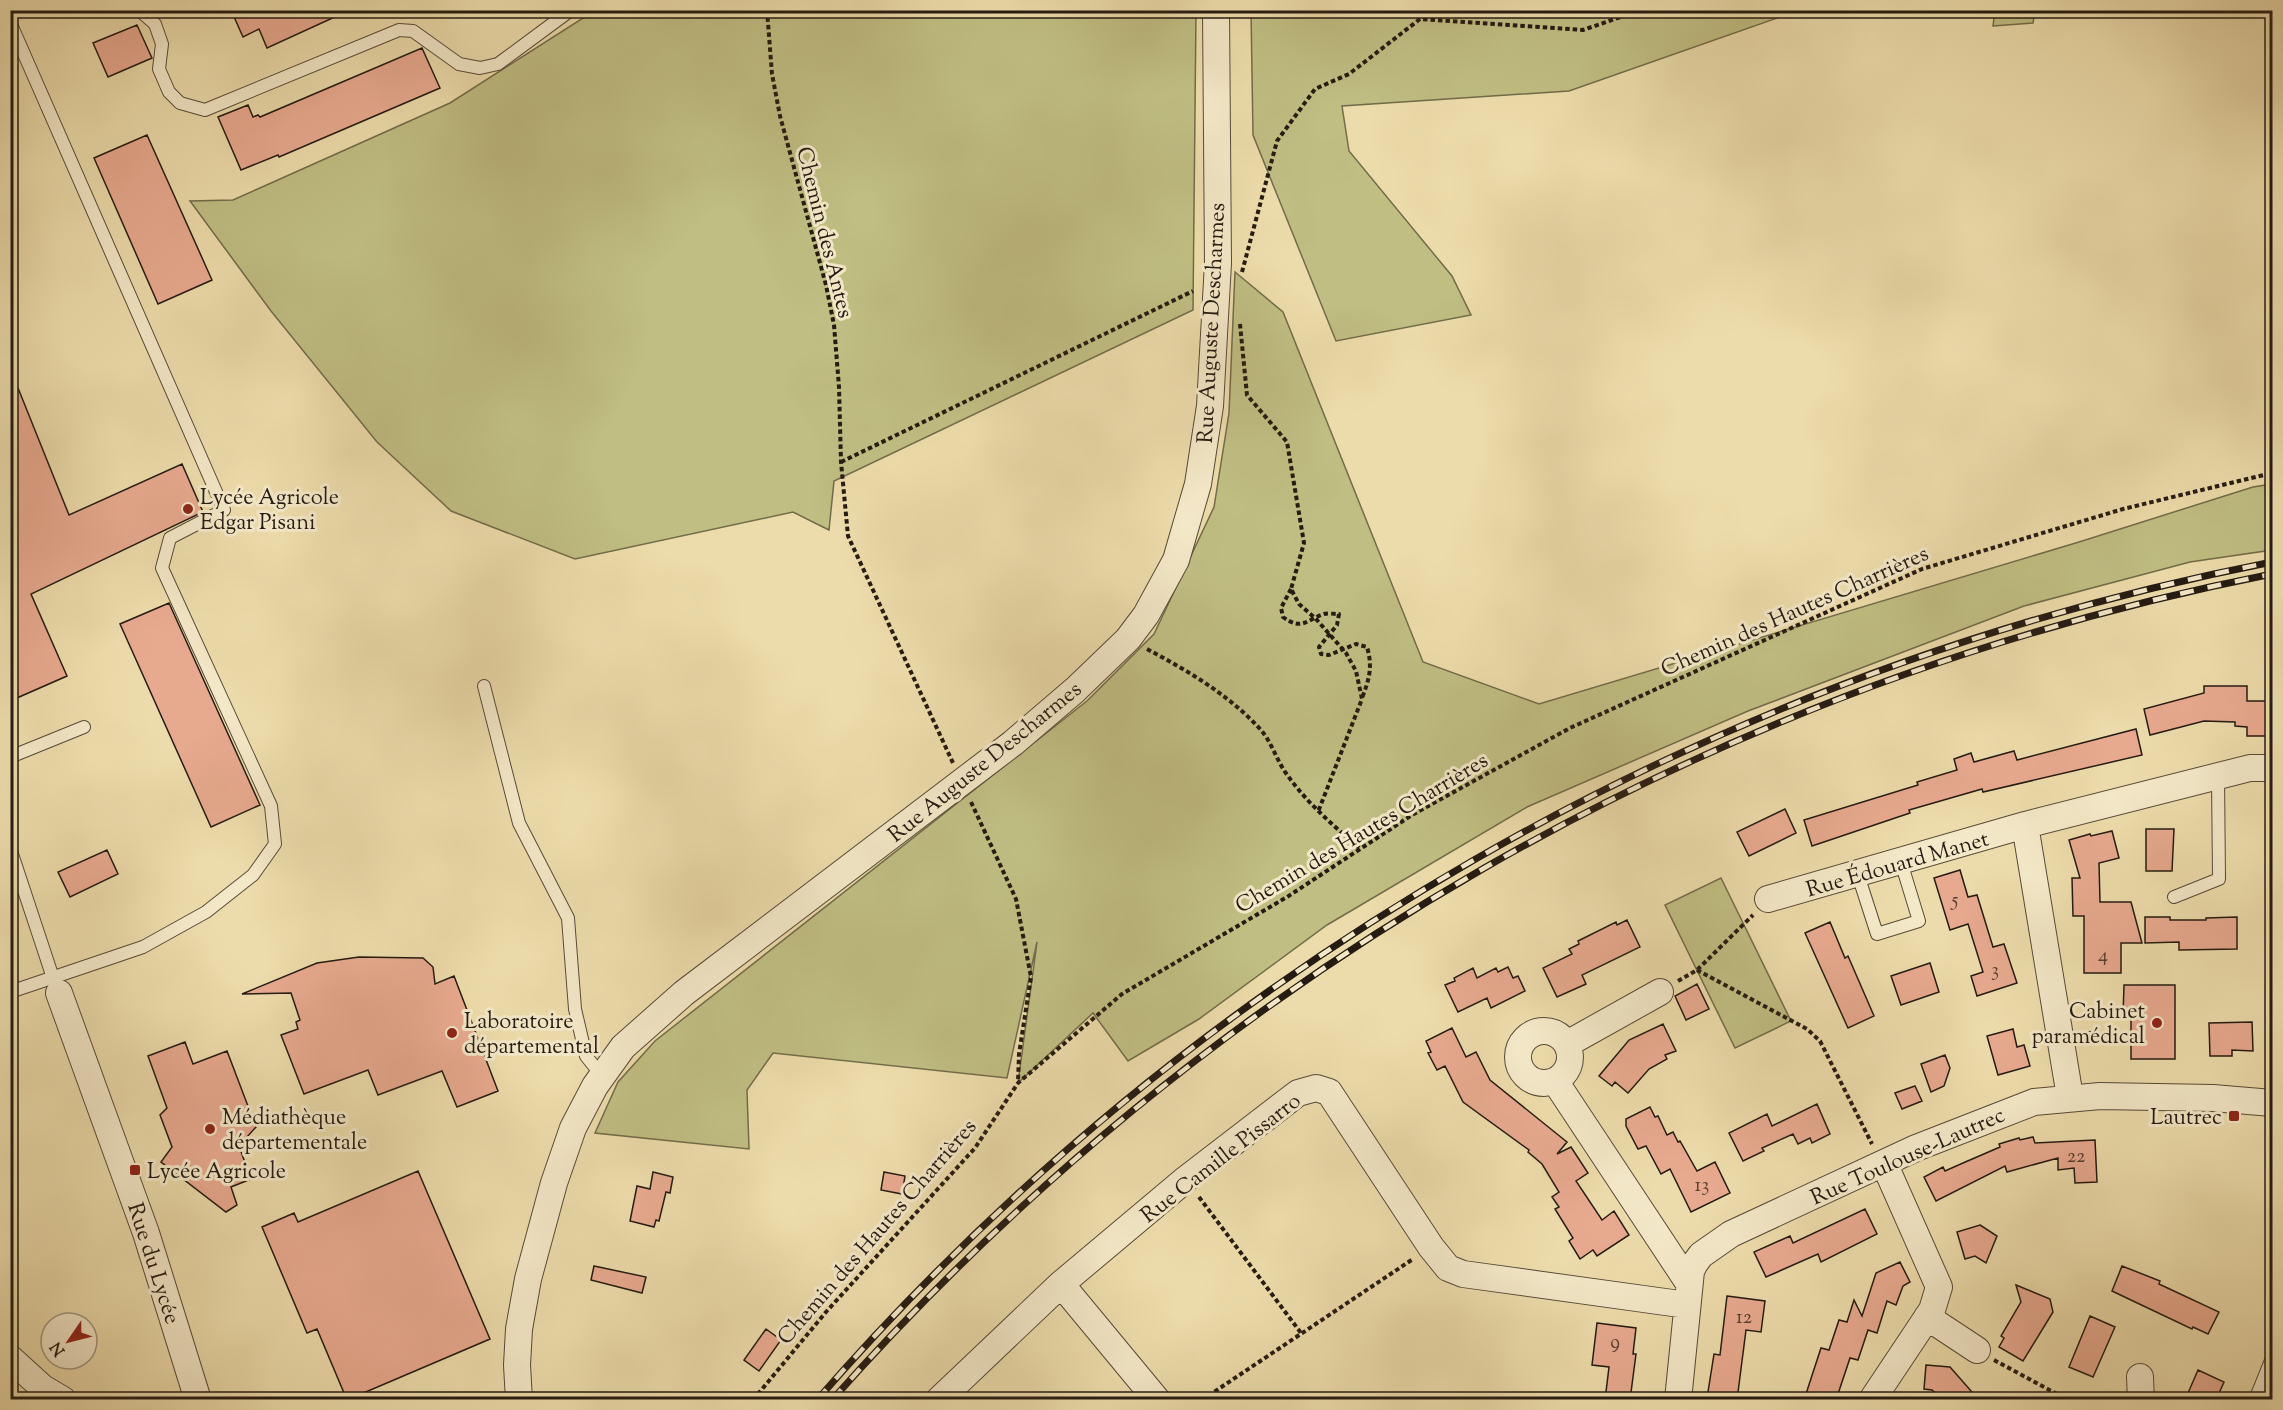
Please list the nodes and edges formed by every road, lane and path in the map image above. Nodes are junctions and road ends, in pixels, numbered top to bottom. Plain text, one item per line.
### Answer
1 (140, 10) edge
2 (571, 10) edge
3 (767, 10) edge
4 (1216, 10) edge
5 (1641, 10) edge
6 (10, 22) edge
7 (1228, 280) junction
8 (1239, 315) dead end
9 (2272, 473) edge
10 (1291, 589) junction
11 (1316, 619) junction
12 (1330, 635) junction
13 (1128, 639) junction
14 (1343, 649) junction
15 (484, 686) dead end
16 (1362, 699) junction
17 (84, 726) dead end
18 (10, 757) edge
19 (2272, 768) edge
20 (2225, 774) junction
21 (1318, 812) junction
22 (2025, 825) junction
23 (10, 848) edge
24 (1359, 848) junction
25 (1901, 862) junction
26 (1858, 875) junction
27 (2174, 897) dead end
28 (1768, 899) joint
29 (56, 985) junction
30 (10, 992) edge
31 (1659, 992) dead end
32 (2090, 1038) dead end
33 (2061, 1040) junction
34 (1567, 1044) junction
35 (602, 1076) junction
36 (1555, 1081) junction
37 (2070, 1097) junction
38 (2272, 1103) edge
39 (1884, 1163) junction
40 (1186, 1179) junction
41 (1431, 1247) junction
42 (1061, 1284) junction
43 (1688, 1294) junction
44 (1927, 1317) junction
45 (1301, 1333) junction
46 (1977, 1350) joint
47 (10, 1358) edge
48 (2272, 1358) edge
49 (1882, 1394) edge
50 (63, 1400) edge
51 (198, 1400) edge
52 (519, 1400) edge
53 (753, 1400) edge
54 (939, 1400) edge
55 (1157, 1400) edge
56 (1202, 1400) edge
57 (1678, 1400) edge
58 (2068, 1400) edge
59 (2255, 1400) edge

1 - 2 lane
3 - 7 path, Chemin des Antes
4 - 7 street, Rue Auguste Descharmes
5 - 7 path
6 - 29 lane
7 - 13 street, Rue Auguste Descharmes
8 - 10 path
9 - 24 path, Chemin des Hautes Charrières
10 - 11 path
10 - 11 path
11 - 12 path
11 - 12 path
12 - 14 path
12 - 14 path
13 - 21 path
13 - 35 street, Rue Auguste Descharmes
14 - 16 path
14 - 16 path
15 - 35 lane
16 - 21 path
17 - 18 lane
19 - 20 street, Rue Édouard Manet
20 - 22 street, Rue Édouard Manet
20 - 27 lane
21 - 24 path
22 - 25 street, Rue Édouard Manet
22 - 33 street
23 - 29 lane
24 - 53 path, Chemin des Hautes Charrières
25 - 26 street, Rue Édouard Manet
25 - 26 lane
26 - 28 street, Rue Édouard Manet
28 - 39 path
29 - 30 lane
29 - 51 street, Rue du Lycée
31 - 34 street
32 - 33 lane
33 - 37 street
34 - 36 street
34 - 36 street
35 - 52 street, Rue Auguste Descharmes
36 - 43 street
37 - 38 street, Rue Toulouse-Lautrec
37 - 39 street, Rue Toulouse-Lautrec
39 - 43 street, Rue Toulouse-Lautrec
39 - 44 street
40 - 41 street, Rue Camille Pissarro
40 - 42 street, Rue Camille Pissarro
40 - 45 path
41 - 43 street, Rue Camille Pissarro
41 - 45 path
42 - 54 street, Rue Camille Pissarro
42 - 55 street
43 - 57 street, Rue Toulouse-Lautrec
44 - 46 street
44 - 49 street
45 - 56 path
46 - 58 path
47 - 50 street
48 - 59 lane

